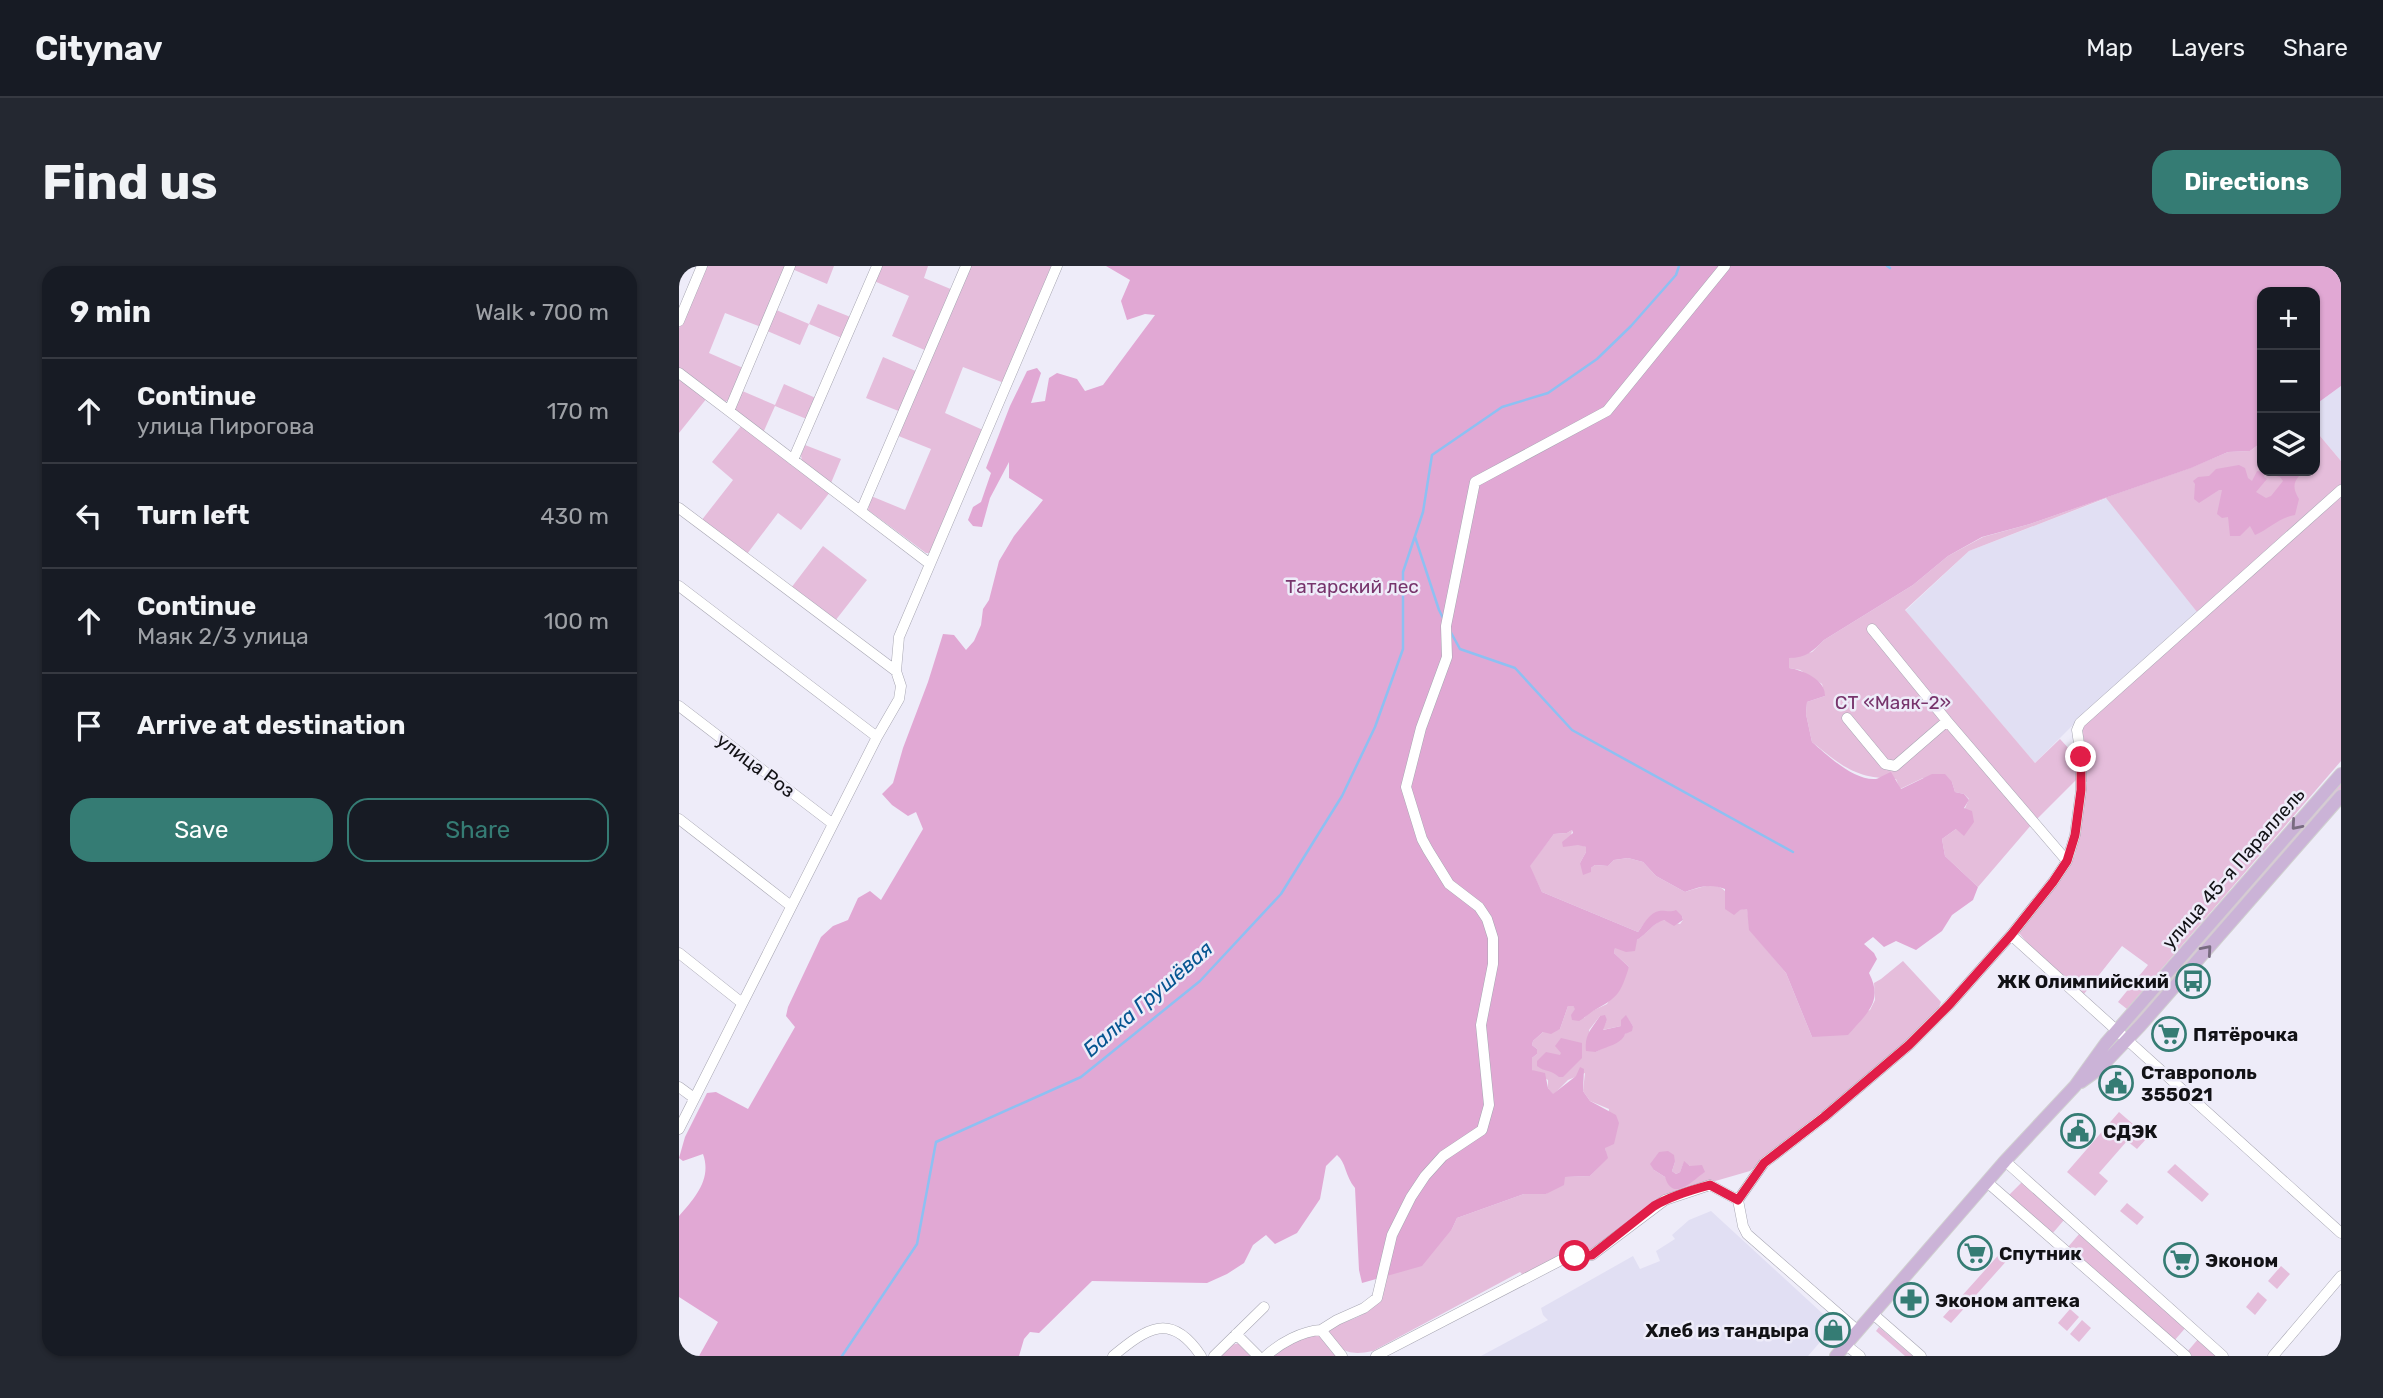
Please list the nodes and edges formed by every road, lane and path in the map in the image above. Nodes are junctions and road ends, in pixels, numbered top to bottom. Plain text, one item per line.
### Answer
1 (702, 266) edge
2 (790, 266) edge
3 (877, 266) edge
4 (965, 266) edge
5 (1057, 266) edge
6 (1725, 266) edge
7 (679, 321) edge
8 (679, 373) edge
9 (729, 411) junction
10 (793, 460) junction
11 (2341, 490) edge
12 (679, 508) edge
13 (861, 512) junction
14 (930, 564) junction
15 (679, 586) edge
16 (1872, 629) dead end
17 (896, 671) junction
18 (679, 706) edge
19 (1847, 718) dead end
20 (1947, 721) junction
21 (877, 737) junction
22 (2341, 774) edge
23 (2341, 796) edge
24 (679, 819) edge
25 (833, 824) junction
26 (2067, 861) junction
27 (792, 906) junction
28 (2011, 935) junction
29 (679, 953) edge
30 (742, 1003) junction
31 (2116, 1031) junction
32 (2127, 1040) junction
33 (2074, 1086) junction
34 (679, 1087) edge
35 (694, 1098) junction
36 (679, 1129) edge
37 (2005, 1161) junction
38 (1987, 1182) junction
39 (1738, 1200) junction
40 (2341, 1233) edge
41 (2341, 1276) edge
42 (1264, 1307) dead end
43 (1873, 1314) junction
44 (1321, 1330) junction
45 (1858, 1331) junction
46 (1237, 1334) junction
47 (1846, 1345) junction
48 (1112, 1356) edge
49 (1201, 1356) edge
50 (1213, 1356) edge
51 (1258, 1356) edge
52 (1266, 1356) edge
53 (1342, 1356) edge
54 (1376, 1356) edge
55 (1836, 1356) edge
56 (1860, 1356) edge
57 (1921, 1356) edge
58 (2186, 1356) edge
59 (2223, 1356) edge
60 (2273, 1356) edge

1 - 7 street
2 - 9 street
3 - 10 street
4 - 13 street
5 - 14 street
6 - 44 street
8 - 9 street
9 - 10 street
10 - 13 street
11 - 26 street
12 - 17 street
13 - 14 street
14 - 17 street
15 - 21 street
16 - 20 street
17 - 21 street
18 - 25 street, улица Роз
19 - 20 street
20 - 26 street
21 - 25 street
22 -> 31 main road, улица 45-я Параллель
32 -> 23 main road, улица 45-я Параллель
24 - 27 street
25 - 27 street
26 - 28 street
27 - 30 street
28 - 31 street
28 - 39 street
29 - 30 street
30 - 35 street
31 - 32 street
31 - 33 main road, улица 45-я Параллель
32 - 33 main road, улица 45-я Параллель
32 - 40 street
33 - 37 main road, улица 45-я Параллель
34 - 35 street
35 - 36 street
37 - 38 main road, улица 45-я Параллель
37 - 59 street
38 - 43 main road, улица 45-я Параллель
38 - 58 street
39 - 45 street
39 - 54 street
41 - 60 street
42 - 46 street
43 - 45 main road, улица 45-я Параллель
43 - 57 street
44 - 52 street
44 - 53 street
45 - 47 main road, улица 45-я Параллель
46 - 50 street
46 - 51 street
47 - 55 main road, улица 45-я Параллель
47 - 56 street
48 - 49 street

